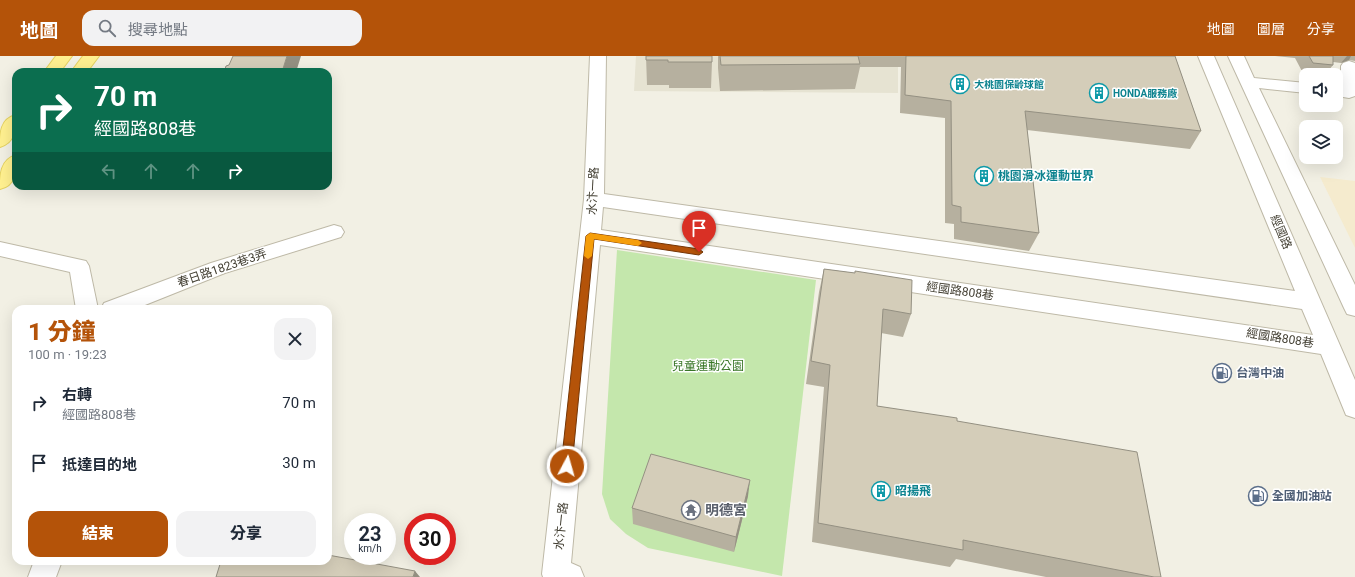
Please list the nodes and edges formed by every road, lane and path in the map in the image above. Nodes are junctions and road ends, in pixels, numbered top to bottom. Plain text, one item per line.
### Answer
1 (64, 56) edge
2 (91, 56) edge
3 (598, 56) edge
4 (1206, 56) edge
5 (1236, 56) edge
6 (1339, 67) dead end
7 (55, 68) edge
8 (82, 68) edge
9 (1249, 82) junction
10 (1299, 87) edge
11 (1347, 93) edge
12 (12, 125) edge
13 (0, 141) edge
14 (12, 166) edge
15 (0, 183) edge
16 (594, 199) junction
17 (334, 232) dead end
18 (590, 236) junction
19 (0, 249) edge
20 (1310, 302) junction
21 (86, 305) edge
22 (122, 305) edge
23 (1355, 308) edge
24 (1329, 346) junction
25 (1355, 408) edge
26 (46, 565) edge
27 (42, 577) edge
28 (570, 577) edge

1 - 7 main road
2 - 8 main road
3 - 16 street, 水汴一路
4 - 20 street, 經國路
5 - 9 street
6 - 11 street
9 - 10 street
9 - 23 street
12 - 13 main road
14 - 15 main road
16 - 18 street, 水汴一路
16 - 20 street
17 - 22 street, 春日路1823巷3弄
18 - 24 street, 經國路808巷
18 - 28 street, 水汴一路
19 - 21 street
20 - 24 street, 經國路
24 - 25 street, 經國路
26 - 27 street

